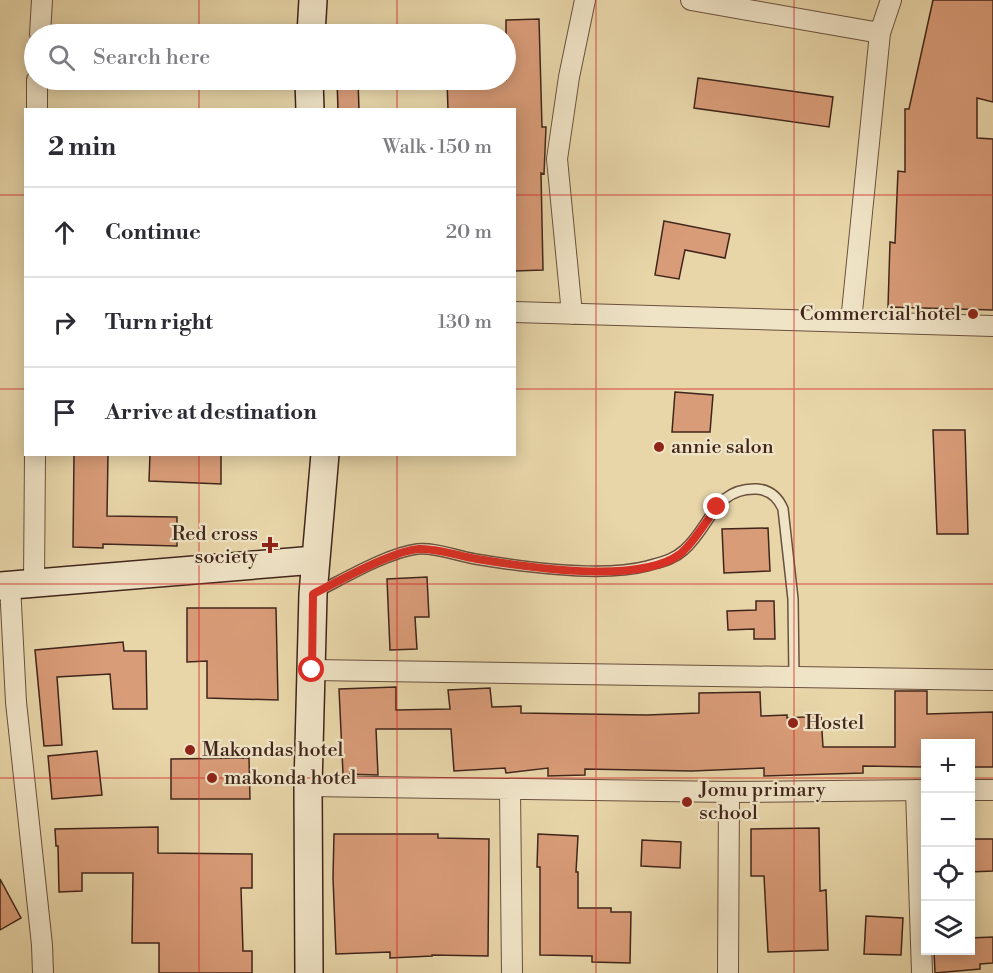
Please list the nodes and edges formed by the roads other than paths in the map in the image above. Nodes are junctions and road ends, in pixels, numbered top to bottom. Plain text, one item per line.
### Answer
1 (42, 0) edge
2 (313, 0) edge
3 (585, 0) edge
4 (691, 0) edge
5 (891, 0) edge
6 (40, 24) edge
7 (312, 24) edge
8 (880, 33) junction
9 (37, 90) edge
10 (309, 90) edge
11 (37, 108) edge
12 (310, 108) edge
13 (516, 312) edge
14 (572, 314) junction
15 (851, 322) junction
16 (993, 326) edge
17 (35, 456) edge
18 (325, 456) edge
19 (315, 560) junction
20 (15, 585) edge
21 (313, 594) junction
22 (312, 670) junction
23 (794, 677) junction
24 (993, 680) edge
25 (308, 786) junction
26 (510, 790) junction
27 (921, 790) edge
28 (975, 790) edge
29 (993, 790) edge
30 (729, 792) junction
31 (921, 793) edge
32 (43, 973) edge
33 (309, 973) edge
34 (513, 973) edge
35 (728, 973) edge
36 (922, 973) edge

1 - 6 street
2 - 7 street
3 - 14 street
4 - 8 street
5 - 8 street
8 - 15 street
9 - 11 street
10 - 12 street
13 - 14 street
14 - 15 street
15 - 16 street
17 - 20 street
18 - 19 street
19 - 20 street
19 - 21 street
20 - 32 street
21 - 22 street
21 - 23 lane
22 - 23 street
22 - 25 street
23 - 24 street
25 - 26 street
25 - 33 street
26 - 30 street
26 - 34 street
27 - 30 street
28 - 29 street
30 - 35 street
31 - 36 street

